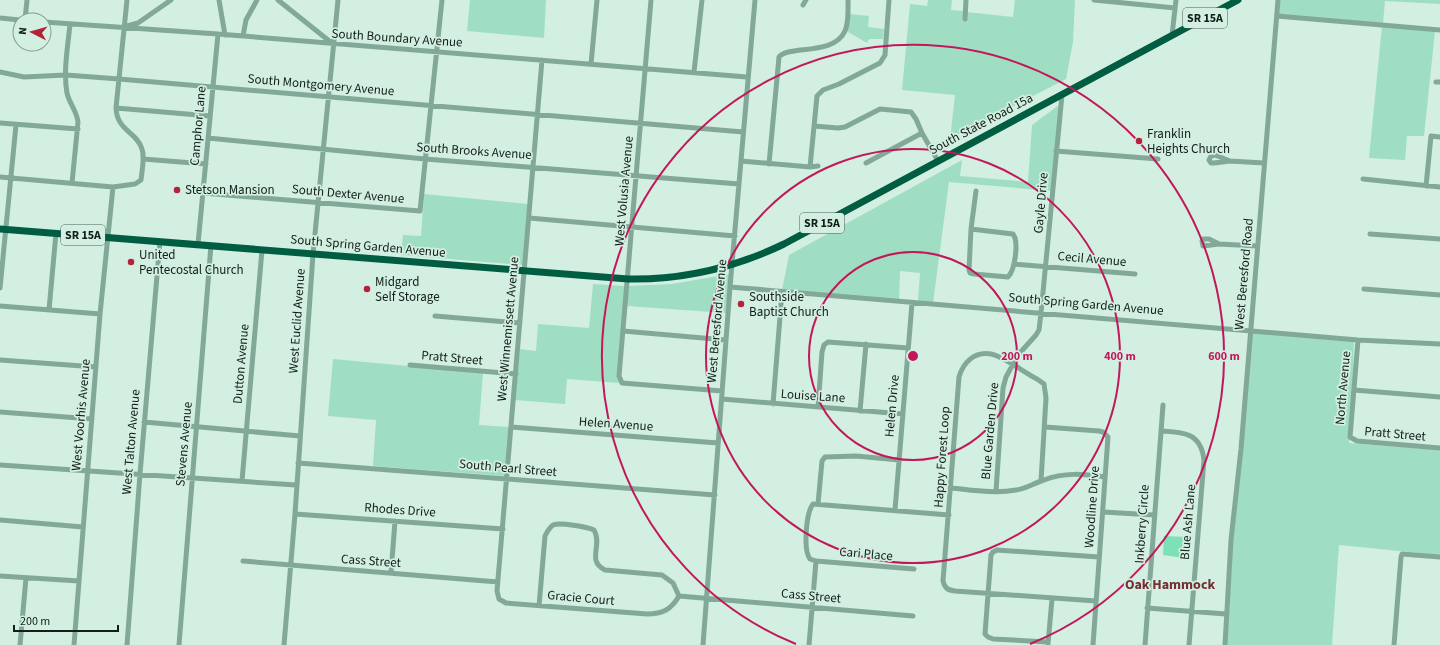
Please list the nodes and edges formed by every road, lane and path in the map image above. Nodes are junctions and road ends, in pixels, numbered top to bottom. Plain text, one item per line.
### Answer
1 (27, 0) edge
2 (127, 0) edge
3 (171, 0) edge
4 (219, 0) edge
5 (257, 0) edge
6 (338, 0) edge
7 (442, 0) edge
8 (597, 0) edge
9 (651, 0) edge
10 (702, 0) edge
11 (755, 0) edge
12 (848, 0) edge
13 (889, 0) edge
14 (966, 0) edge
15 (1094, 0) edge
16 (1176, 0) edge
17 (1238, 0) edge
18 (1278, 0) edge
19 (281, 1) edge
20 (1122, 2) edge
21 (1175, 8) junction
22 (26, 12) edge
23 (1277, 16) junction
24 (0, 18) edge
25 (12, 19) edge
26 (965, 19) dead end
27 (52, 23) edge
28 (70, 24) junction
29 (124, 27) junction
30 (1440, 30) edge
31 (218, 34) junction
32 (225, 35) junction
33 (1172, 35) junction
34 (243, 36) junction
35 (333, 44) junction
36 (436, 52) junction
37 (542, 60) junction
38 (590, 64) junction
39 (646, 69) junction
40 (0, 72) edge
41 (694, 72) junction
42 (66, 75) junction
43 (747, 77) junction
44 (119, 79) junction
45 (213, 87) junction
46 (1062, 95) junction
47 (328, 96) junction
48 (431, 106) junction
49 (116, 108) junction
50 (537, 114) junction
51 (210, 116) junction
52 (0, 123) edge
53 (640, 123) junction
54 (16, 125) junction
55 (814, 126) junction
56 (78, 129) junction
57 (743, 132) junction
58 (922, 133) junction
59 (1440, 137) edge
60 (208, 138) junction
61 (324, 149) junction
62 (1056, 151) junction
63 (143, 159) junction
64 (425, 159) junction
65 (1158, 159) dead end
66 (938, 161) junction
67 (1230, 161) dead end
68 (741, 162) junction
69 (866, 163) dead end
70 (1264, 163) junction
71 (206, 164) junction
72 (769, 164) junction
73 (818, 166) dead end
74 (533, 167) junction
75 (810, 167) junction
76 (636, 176) junction
77 (0, 177) edge
78 (11, 178) junction
79 (1363, 179) dead end
80 (72, 183) junction
81 (739, 184) junction
82 (1426, 186) junction
83 (113, 187) junction
84 (1440, 187) edge
85 (976, 191) dead end
86 (203, 193) junction
87 (319, 202) junction
88 (529, 218) junction
89 (632, 227) junction
90 (3, 229) edge
91 (971, 229) junction
92 (56, 233) junction
93 (1370, 234) dead end
94 (735, 236) junction
95 (108, 237) junction
96 (1440, 239) edge
97 (160, 241) junction
98 (198, 244) junction
99 (1219, 244) dead end
100 (211, 245) junction
101 (1257, 246) junction
102 (262, 250) junction
103 (313, 254) junction
104 (1014, 264) junction
105 (733, 265) junction
106 (1046, 267) junction
107 (524, 271) junction
108 (1135, 274) dead end
109 (628, 279) junction
110 (730, 287) junction
111 (0, 288) edge
112 (1364, 289) dead end
113 (782, 292) junction
114 (1440, 295) edge
115 (912, 303) junction
116 (0, 306) edge
117 (49, 310) junction
118 (1042, 313) junction
119 (100, 314) junction
120 (435, 316) dead end
121 (520, 323) junction
122 (1250, 330) junction
123 (623, 331) junction
124 (726, 340) junction
125 (1358, 340) junction
126 (866, 344) junction
127 (1440, 344) edge
128 (908, 348) junction
129 (0, 360) edge
130 (410, 365) dead end
131 (1013, 366) junction
132 (96, 367) junction
133 (516, 374) junction
134 (1354, 390) junction
135 (722, 391) junction
136 (1440, 397) edge
137 (722, 399) junction
138 (773, 404) junction
139 (1163, 405) dead end
140 (818, 407) junction
141 (860, 411) junction
142 (0, 412) edge
143 (903, 414) junction
144 (92, 419) junction
145 (144, 422) junction
146 (196, 426) junction
147 (511, 427) junction
148 (1045, 427) junction
149 (247, 431) junction
150 (1161, 431) junction
151 (300, 436) junction
152 (1350, 437) joint
153 (718, 443) junction
154 (1440, 448) edge
155 (899, 460) junction
156 (298, 462) junction
157 (0, 465) edge
158 (87, 471) junction
159 (140, 474) junction
160 (1105, 477) junction
161 (192, 478) junction
162 (507, 478) junction
163 (242, 481) junction
164 (1041, 481) junction
165 (296, 485) junction
166 (951, 488) junction
167 (996, 491) junction
168 (715, 495) junction
169 (818, 504) junction
170 (895, 510) junction
171 (1103, 512) junction
172 (295, 514) junction
173 (949, 515) junction
174 (1154, 515) junction
175 (0, 520) edge
176 (395, 521) junction
177 (83, 526) junction
178 (503, 529) junction
179 (1099, 557) junction
180 (1440, 557) edge
181 (242, 561) dead end
182 (816, 561) junction
183 (290, 566) junction
184 (914, 569) dead end
185 (391, 573) junction
186 (0, 576) edge
187 (26, 578) junction
188 (79, 581) junction
189 (498, 582) junction
190 (988, 593) junction
191 (679, 596) junction
192 (499, 599) joint
193 (707, 599) junction
194 (1052, 599) junction
195 (1096, 601) junction
196 (539, 606) junction
197 (812, 607) junction
198 (1147, 608) junction
199 (1192, 612) junction
200 (1226, 614) junction
201 (913, 616) dead end
202 (1048, 644) edge
203 (20, 645) edge
204 (74, 645) edge
205 (127, 645) edge
206 (179, 645) edge
207 (284, 645) edge
208 (703, 645) edge
209 (809, 645) edge
210 (1093, 645) edge
211 (1145, 645) edge
212 (1189, 645) edge
213 (1224, 645) edge
214 (1394, 645) edge

1 - 22 street
2 - 29 street
3 - 29 street
4 - 32 street
5 - 34 street
6 - 35 street, West Euclid Avenue
7 - 36 street
8 - 38 street
9 - 39 street, West Volusia Avenue
10 - 41 street
11 - 43 street, West Beresford Avenue
12 - 72 street
13 - 55 street
14 - 26 street
15 - 20 street
16 - 21 street
17 - 33 highway, South State Road 15a / SR 15A
18 - 23 street, West Beresford Road
19 - 35 street
20 - 21 street
21 - 33 street
23 - 30 street
23 - 70 street, West Beresford Road
24 - 25 street
27 - 28 street, South Boundary Avenue
28 - 29 street, South Boundary Avenue
28 - 42 street
29 - 31 street, South Boundary Avenue
29 - 44 street
31 - 32 street, South Boundary Avenue
31 - 45 street, Camphor Lane
32 - 34 street, South Boundary Avenue
33 - 46 highway, South State Road 15a / SR 15A
34 - 35 street, South Boundary Avenue
35 - 36 street, South Boundary Avenue
35 - 47 street, West Euclid Avenue
36 - 37 street, South Boundary Avenue
36 - 48 street
37 - 38 street, South Boundary Avenue
37 - 50 street, West Winnemissett Avenue
38 - 39 street, South Boundary Avenue
39 - 41 street, South Boundary Avenue
39 - 53 street, West Volusia Avenue
40 - 42 street, South Montgomery Avenue
41 - 43 street, South Boundary Avenue
42 - 44 street, South Montgomery Avenue
42 - 56 street
43 - 57 street, West Beresford Avenue
44 - 45 street, South Montgomery Avenue
44 - 49 street
45 - 47 street, South Montgomery Avenue
45 - 51 street, Camphor Lane
46 - 62 street, Gayle Drive
46 - 66 highway, South State Road 15a / SR 15A
47 - 48 street, South Montgomery Avenue
47 - 61 street, West Euclid Avenue
48 - 50 street, South Montgomery Avenue
48 - 64 street
49 - 51 street
49 - 63 street
50 - 53 street, South Montgomery Avenue
50 - 74 street, West Winnemissett Avenue
51 - 60 street, Camphor Lane
52 - 54 street
53 - 57 street, South Montgomery Avenue
53 - 76 street, West Volusia Avenue
54 - 56 street
54 - 78 street
55 - 58 street
55 - 75 street
56 - 80 street
57 - 68 street, West Beresford Avenue
58 - 66 street
58 - 69 street
59 - 82 street
60 - 61 street, South Brooks Avenue
60 - 71 street, Camphor Lane
61 - 64 street, South Brooks Avenue
61 - 87 street, West Euclid Avenue
62 - 65 street
62 - 106 street, Gayle Drive
63 - 71 street
63 - 83 street
64 - 74 street, South Brooks Avenue
64 - 87 street, South Dexter Avenue
66 - 105 highway, South State Road 15a / SR 15A
67 - 70 street
68 - 72 street
68 - 81 street, West Beresford Avenue
70 - 101 street, West Beresford Road
71 - 86 street, Camphor Lane
72 - 75 street
73 - 75 street
74 - 76 street, South Brooks Avenue
74 - 88 street, West Winnemissett Avenue
76 - 81 street, South Brooks Avenue
76 - 89 street, West Volusia Avenue
77 - 78 street
78 - 80 street
78 - 90 street
79 - 82 street
80 - 83 street
81 - 94 street, West Beresford Avenue
82 - 84 street
83 - 95 street, West Voorhis Avenue
85 - 91 street
86 - 87 street, South Dexter Avenue
86 - 98 street, Camphor Lane
87 - 103 street, West Euclid Avenue
88 - 89 street
88 - 107 street, West Winnemissett Avenue
89 - 94 street
89 - 109 street, West Volusia Avenue
90 - 92 highway, South Spring Garden Avenue / SR 15A
90 - 111 street
91 - 104 street
91 - 104 street
92 - 95 highway, South Spring Garden Avenue / SR 15A
92 - 117 street
93 - 96 street
94 - 105 street, West Beresford Avenue
95 - 97 highway, South Spring Garden Avenue / SR 15A
95 - 119 street, West Voorhis Avenue
97 - 98 highway, South Spring Garden Avenue / SR 15A
97 - 145 street, West Talton Avenue
98 - 100 highway, South Spring Garden Avenue / SR 15A
99 - 101 street
100 - 102 highway, South Spring Garden Avenue / SR 15A
100 - 146 street, Stevens Avenue
101 - 122 street, West Beresford Road
102 - 103 highway, South Spring Garden Avenue / SR 15A
102 - 149 street, Dutton Avenue
103 - 107 highway, South Spring Garden Avenue / SR 15A
103 - 151 street, West Euclid Avenue
104 - 106 street, Cecil Avenue
105 - 109 highway, South Spring Garden Avenue / SR 15A
105 - 110 street, West Beresford Avenue
106 - 108 street, Cecil Avenue
106 - 118 street, Gayle Drive
107 - 109 highway, South Spring Garden Avenue / SR 15A
107 - 121 street, West Winnemissett Avenue
109 - 123 street, West Volusia Avenue
110 - 113 street, South Spring Garden Avenue
110 - 124 street, West Beresford Avenue
112 - 114 street
113 - 115 street, South Spring Garden Avenue
113 - 138 street
115 - 118 street, South Spring Garden Avenue
115 - 128 street, Helen Drive
116 - 117 street
117 - 119 street
118 - 122 street, South Spring Garden Avenue
118 - 131 street, Blue Garden Drive
119 - 132 street, West Voorhis Avenue
120 - 121 street
121 - 133 street, West Winnemissett Avenue
122 - 125 street, South Spring Garden Avenue
122 - 200 street, West Beresford Road
123 - 124 street
123 - 135 street, West Volusia Avenue
124 - 135 street, West Beresford Avenue
125 - 127 street, South Spring Garden Avenue
125 - 134 street, North Avenue
126 - 128 street
126 - 140 street
126 - 141 street
128 - 143 street, Helen Drive
129 - 132 street
130 - 133 street, Pratt Street
131 - 148 street, Happy Forest Loop
131 - 166 street, Happy Forest Loop
131 - 167 street, Blue Garden Drive
132 - 144 street, West Voorhis Avenue
133 - 147 street, West Winnemissett Avenue
134 - 136 street
134 - 152 street, North Avenue
135 - 137 street, West Beresford Avenue
137 - 138 street, Louise Lane
137 - 153 street, West Beresford Avenue
138 - 140 street, Louise Lane
139 - 150 street, Inkberry Circle
140 - 141 street, Louise Lane
141 - 143 street, Louise Lane
142 - 144 street
143 - 155 street, Helen Drive
144 - 158 street, West Voorhis Avenue
145 - 146 street
145 - 159 street, West Talton Avenue
146 - 149 street
146 - 161 street, Stevens Avenue
147 - 153 street, Helen Avenue
147 - 162 street, West Winnemissett Avenue
148 - 160 street, Woodline Drive
148 - 164 street, Happy Forest Loop
149 - 151 street
149 - 163 street, Dutton Avenue
150 - 174 street, Inkberry Circle
150 - 199 street, Blue Ash Lane
151 - 156 street, West Euclid Avenue
152 - 154 street, Pratt Street
153 - 168 street, West Beresford Avenue
155 - 169 street
155 - 170 street, Helen Drive
156 - 162 street, South Pearl Street
156 - 165 street, West Euclid Avenue
157 - 158 street
158 - 159 street
158 - 177 street, West Voorhis Avenue
159 - 161 street
159 - 205 street, West Talton Avenue
160 - 164 street
160 - 171 street, Woodline Drive
161 - 163 street
161 - 206 street, Stevens Avenue
162 - 168 street, South Pearl Street
162 - 178 street, West Winnemissett Avenue
163 - 165 street
164 - 167 street
165 - 172 street, West Euclid Avenue
166 - 167 street
166 - 173 street, Happy Forest Loop
168 - 193 street, West Beresford Avenue
169 - 170 street
169 - 182 street
170 - 173 street
171 - 174 street
171 - 179 street, Woodline Drive
172 - 176 street, Rhodes Drive
172 - 183 street, West Euclid Avenue
173 - 190 street, Happy Forest Loop
174 - 198 street, Inkberry Circle
175 - 177 street
176 - 178 street, Rhodes Drive
176 - 185 street
177 - 188 street, West Voorhis Avenue
178 - 189 street, West Winnemissett Avenue
179 - 190 street
179 - 195 street, Woodline Drive
180 - 214 street
181 - 183 street, Cass Street
182 - 184 street, Cari Place
182 - 197 street
183 - 185 street, Cass Street
183 - 207 street, West Euclid Avenue
185 - 189 street, Cass Street
186 - 187 street
187 - 188 street
187 - 203 street
188 - 204 street, West Voorhis Avenue
189 - 192 street, West Winnemissett Avenue
190 - 194 street, Happy Forest Loop
190 - 202 street
191 - 193 street, Cass Street
191 - 196 street, Gracie Court
191 - 196 street
192 - 196 street, Gracie Court
193 - 197 street, Cass Street
193 - 208 street, West Beresford Avenue
194 - 195 street, Happy Forest Loop
194 - 202 street
195 - 210 street, Woodline Drive
197 - 201 street, Cass Street
197 - 209 street
198 - 199 street
198 - 211 street, Inkberry Circle
199 - 200 street
199 - 212 street, Blue Ash Lane
200 - 213 street, West Beresford Road

